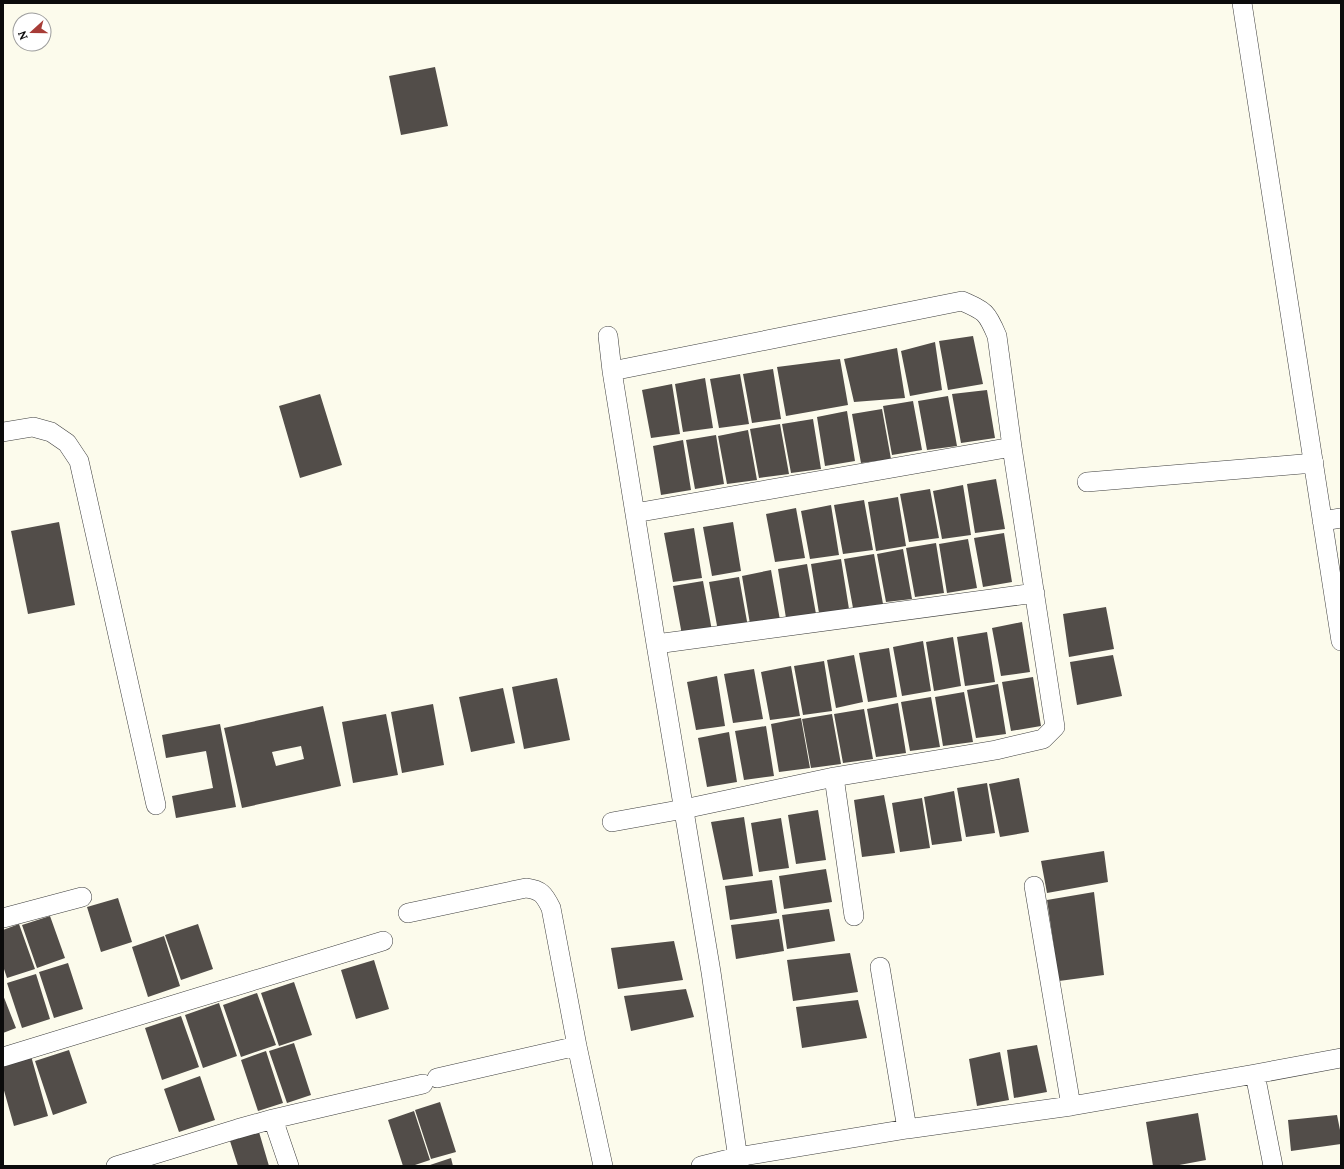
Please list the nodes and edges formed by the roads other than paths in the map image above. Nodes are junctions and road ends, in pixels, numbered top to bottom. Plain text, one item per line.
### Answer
1 (1242, 3) edge
2 (608, 336) dead end
3 (612, 371) junction
4 (3, 432) edge
5 (1012, 447) junction
6 (1314, 463) junction
7 (1087, 482) dead end
8 (635, 513) junction
9 (1341, 518) edge
10 (1322, 521) junction
11 (1035, 593) junction
12 (1341, 641) edge
13 (656, 644) junction
14 (834, 777) junction
15 (156, 805) dead end
16 (684, 809) junction
17 (612, 822) dead end
18 (1034, 886) dead end
19 (82, 897) dead end
20 (408, 913) dead end
21 (854, 916) dead end
22 (3, 918) edge
23 (383, 941) dead end
24 (880, 967) dead end
25 (577, 1046) junction
26 (3, 1056) edge
27 (1341, 1058) edge
28 (1255, 1074) junction
29 (1071, 1106) junction
30 (273, 1119) junction
31 (907, 1129) junction
32 (738, 1161) edge
33 (116, 1166) edge
34 (289, 1166) edge
35 (603, 1166) edge
36 (701, 1166) edge
37 (1273, 1166) edge

1 - 6 street
2 - 3 street
3 - 5 street
3 - 8 street
4 - 15 street
5 - 8 street
5 - 11 street
6 - 7 street
6 - 10 street
8 - 13 street
9 - 10 street
10 - 12 street
11 - 13 street
11 - 14 street
13 - 16 street
14 - 16 street
14 - 21 street
16 - 17 street
16 - 32 street
18 - 29 street
19 - 22 street
20 - 25 street
23 - 26 street
24 - 31 street
25 - 30 street
25 - 35 street
27 - 28 street
28 - 29 street
28 - 37 street
29 - 31 street
30 - 33 street
30 - 34 street
31 - 32 street
32 - 36 street

